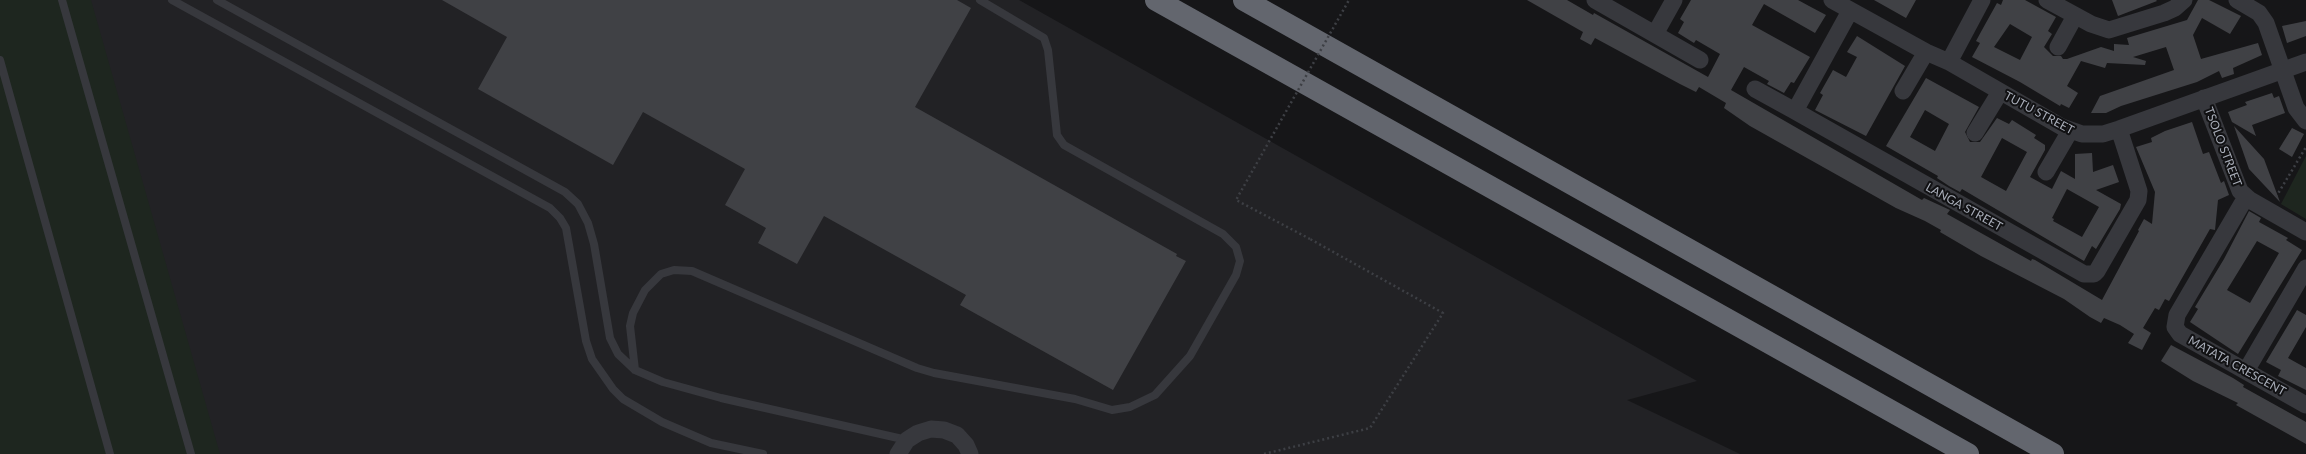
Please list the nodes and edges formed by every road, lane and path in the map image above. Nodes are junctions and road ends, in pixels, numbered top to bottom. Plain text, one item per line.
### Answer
1 (62, 0) edge
2 (172, 0) edge
3 (217, 0) edge
4 (980, 0) edge
5 (1156, 0) edge
6 (1244, 0) edge
7 (1349, 0) edge
8 (1595, 0) edge
9 (1674, 0) edge
10 (1832, 0) edge
11 (1982, 0) edge
12 (2047, 0) edge
13 (2184, 0) edge
14 (2237, 0) edge
15 (1850, 11) junction
16 (2075, 16) junction
17 (1655, 34) junction
18 (2058, 47) dead end
19 (1926, 52) junction
20 (0, 60) edge
21 (1700, 60) dead end
22 (1949, 62) junction
23 (2306, 62) edge
24 (2284, 70) junction
25 (1755, 89) dead end
26 (1903, 91) dead end
27 (2000, 92) junction
28 (2204, 98) junction
29 (1795, 111) junction
30 (2306, 121) edge
31 (2119, 129) junction
32 (2070, 131) junction
33 (1976, 133) dead end
34 (2306, 147) edge
35 (2046, 172) dead end
36 (2246, 197) junction
37 (2269, 210) junction
38 (2306, 232) edge
39 (2306, 268) edge
40 (635, 370) junction
41 (2246, 371) junction
42 (2306, 405) edge
43 (903, 447) edge
44 (110, 454) edge
45 (191, 454) edge
46 (763, 454) edge
47 (970, 454) edge
48 (1264, 454) edge
49 (1968, 454) edge
50 (2053, 454) edge

1 - 45 lane
2 - 46 lane
3 - 40 lane
4 - 40 lane
5 - 49 highway
6 - 50 highway
7 - 48 path, bridge
8 - 17 street
9 - 17 street
10 - 15 street, TUTU STREET
11 - 22 street
12 - 16 street
13 - 16 street
14 - 24 street
15 - 19 street, TUTU STREET
15 - 29 street
16 - 18 street
17 - 21 street
19 - 22 street, TUTU STREET
19 - 26 street
20 - 44 lane
22 - 27 street, TUTU STREET
23 - 24 street, TUTU STREET
24 - 28 street, TUTU STREET
24 - 30 street
25 - 29 street
27 - 32 street, TUTU STREET
27 - 33 street
28 - 31 street, TUTU STREET
28 - 36 street, TSOLO STREET
29 - 31 street, LANGA STREET
31 - 32 street, TUTU STREET
32 - 35 street
34 - 37 path
36 - 37 street, TSOLO STREET
36 - 41 street, MATATA CRESCENT
37 - 38 street, TSOLO STREET
39 - 41 street
40 - 43 lane
41 - 42 street, MATATA CRESCENT
43 - 47 street

